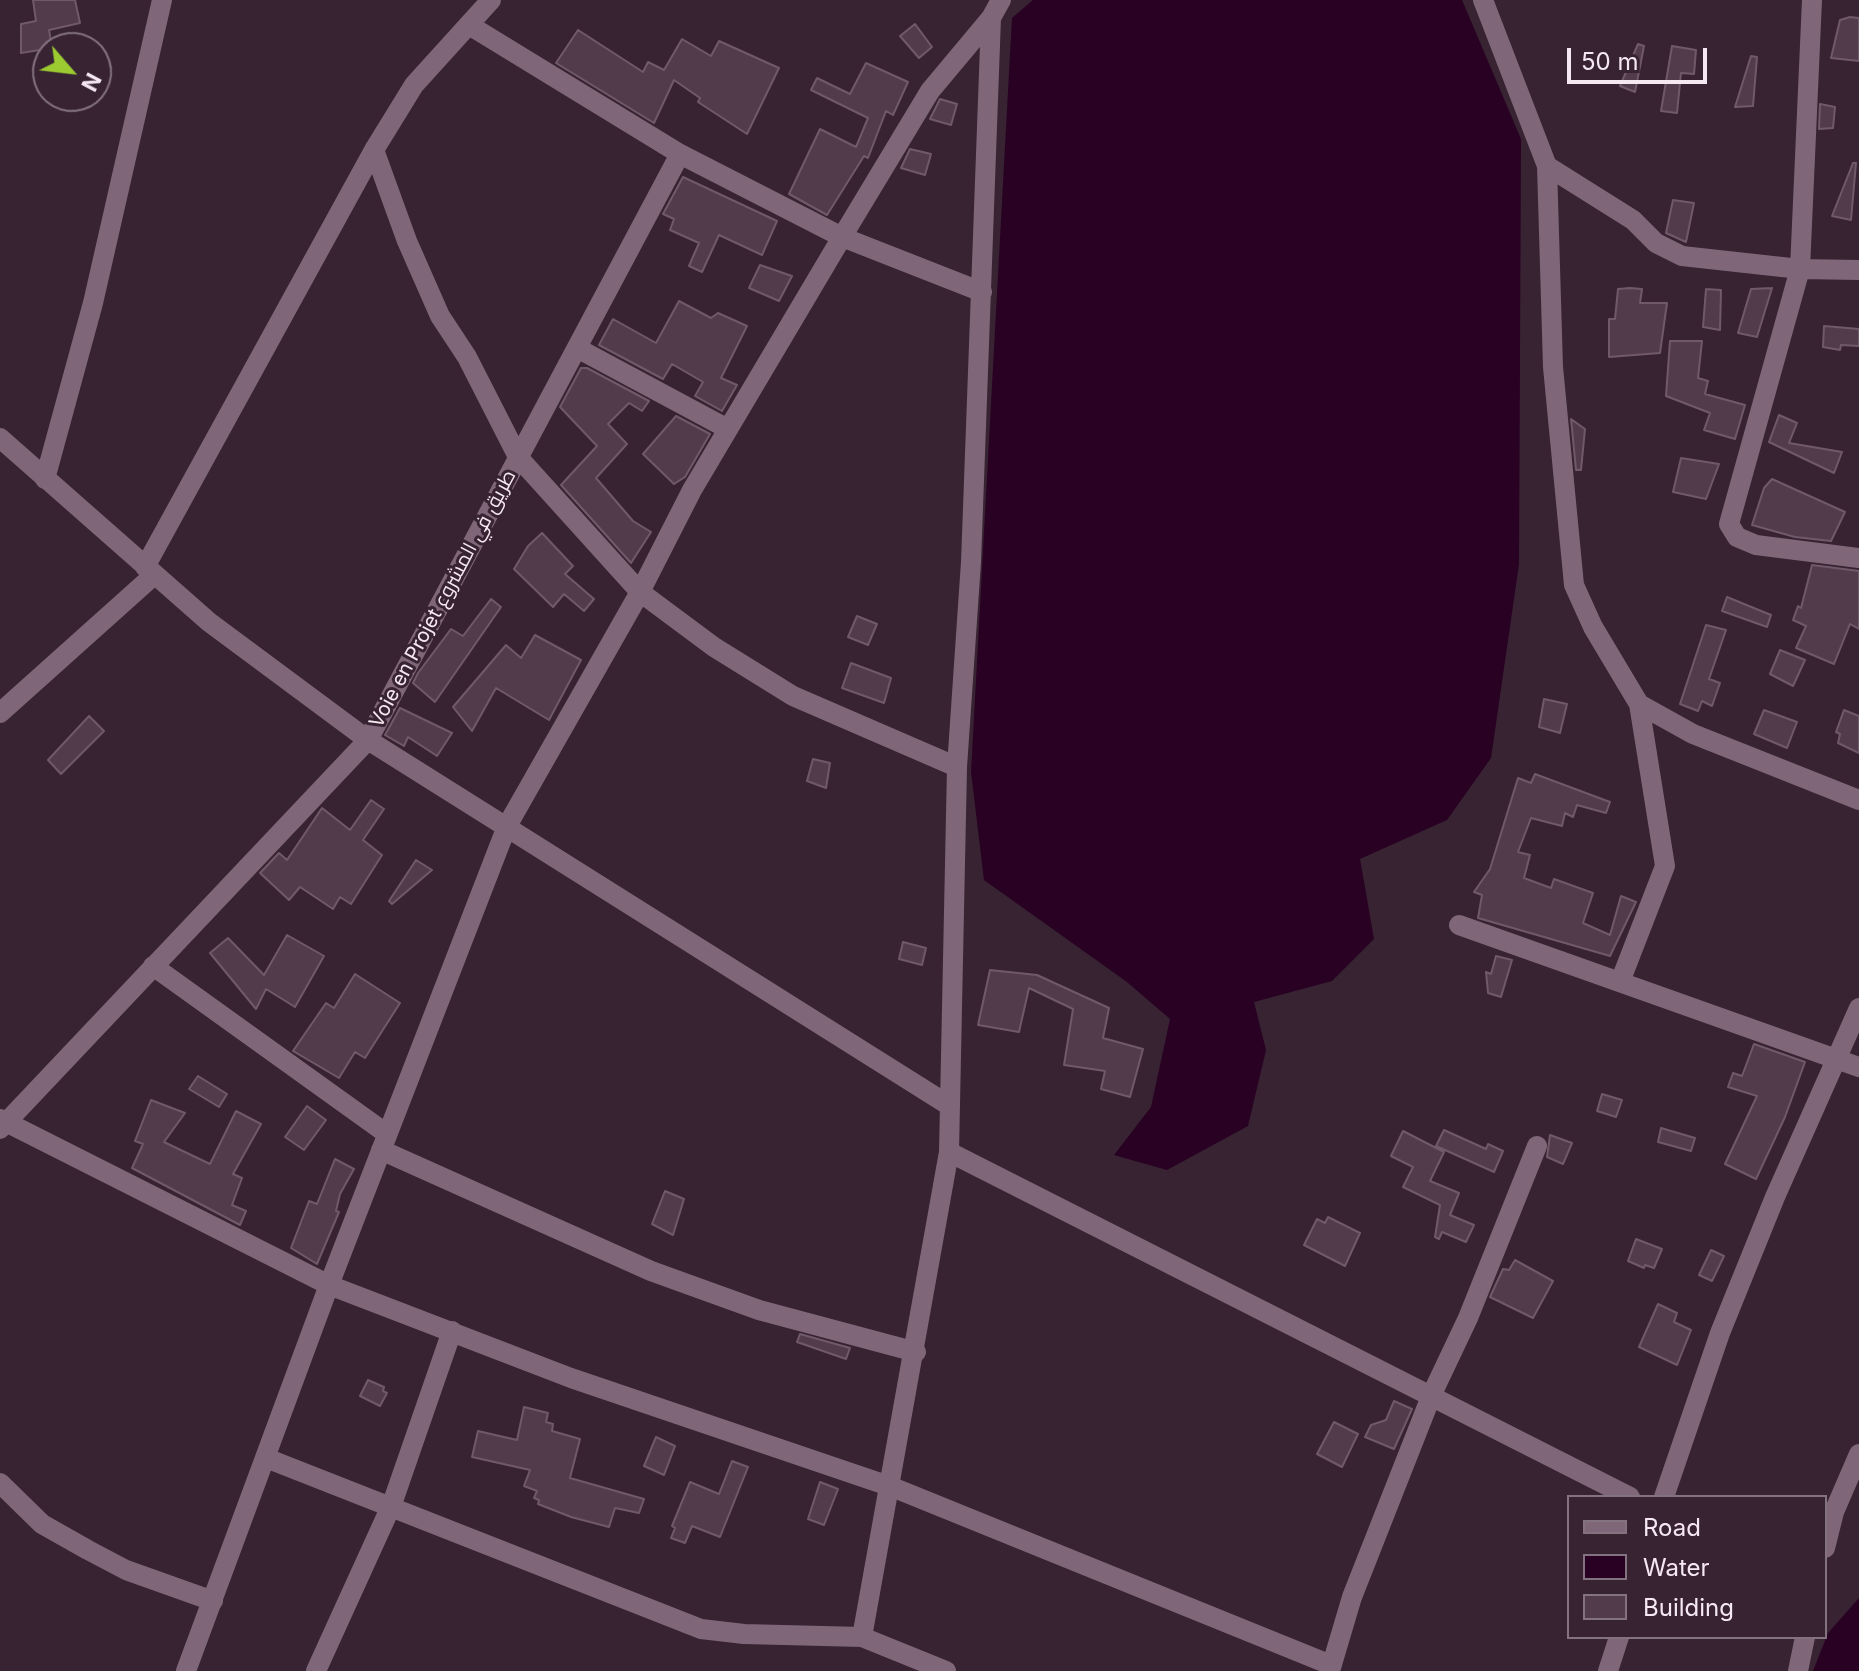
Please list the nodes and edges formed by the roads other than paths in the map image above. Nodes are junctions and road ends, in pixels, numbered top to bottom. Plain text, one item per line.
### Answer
1 (162, 0) edge
2 (491, 0) edge
3 (1483, 0) edge
4 (1812, 0) edge
5 (996, 9) edge
6 (469, 25) junction
7 (374, 150) junction
8 (680, 154) junction
9 (1547, 166) junction
10 (842, 237) junction
11 (1800, 269) junction
12 (1859, 270) edge
13 (982, 292) junction
14 (577, 348) junction
15 (728, 429) junction
16 (0, 438) edge
17 (518, 457) junction
18 (45, 479) junction
19 (1859, 558) edge
20 (149, 571) junction
21 (640, 592) junction
22 (1639, 704) junction
23 (0, 713) edge
24 (368, 740) junction
25 (957, 767) junction
26 (1859, 800) edge
27 (507, 826) junction
28 (1459, 925) dead end
29 (153, 966) junction
30 (1620, 982) junction
31 (1859, 1008) edge
32 (1837, 1059) junction
33 (1859, 1067) edge
34 (950, 1106) junction
35 (2, 1123) edge
36 (384, 1142) junction
37 (1537, 1146) dead end
38 (949, 1152) junction
39 (329, 1285) junction
40 (452, 1331) junction
41 (916, 1352) junction
42 (1432, 1394) junction
43 (1859, 1454) edge
44 (266, 1458) junction
45 (0, 1483) edge
46 (892, 1487) junction
47 (1626, 1495) edge
48 (1665, 1495) edge
49 (392, 1504) junction
50 (1827, 1540) edge
51 (213, 1601) junction
52 (862, 1637) junction
53 (1618, 1639) edge
54 (1805, 1639) edge
55 (1331, 1668) edge
56 (186, 1671) edge
57 (316, 1671) edge
58 (946, 1671) edge
59 (1608, 1671) edge
60 (1798, 1671) edge

1 - 18 street
2 - 6 street
3 - 9 street
4 - 11 street
5 - 10 street
5 - 13 street
6 - 7 street
6 - 8 street
7 - 17 street
7 - 20 street
8 - 10 street
8 - 14 street, Voie en Projet طريق في المشروع
9 - 11 street
9 - 22 street
10 - 13 street
10 - 15 street
11 - 12 street
11 - 19 street
13 - 25 street
14 - 15 street
14 - 17 street, Voie en Projet طريق في المشروع
15 - 21 street
16 - 18 street
17 - 21 street
17 - 24 street, Voie en Projet طريق في المشروع
18 - 20 street
20 - 23 street
20 - 24 street
21 - 25 street
21 - 27 street
22 - 26 street
22 - 30 street
24 - 27 street
24 - 29 street, Voie en Projet طريق في المشروع
25 - 34 street
27 - 34 street
27 - 36 street
28 - 30 street
29 - 35 street, Voie en Projet طريق في المشروع
29 - 36 street
30 - 32 street
31 - 32 street
32 - 33 street
32 - 48 street
34 - 38 street
35 - 39 street
36 - 39 street
36 - 41 street
37 - 42 street
38 - 41 street
38 - 42 street
39 - 40 street
39 - 44 street
40 - 46 street
40 - 49 street
41 - 46 street
42 - 47 street
42 - 55 street
43 - 50 street
44 - 49 street
44 - 51 street
45 - 51 street
46 - 52 street
46 - 55 street
49 - 52 street
49 - 57 street
51 - 56 street
52 - 58 street
53 - 59 street
54 - 60 street

